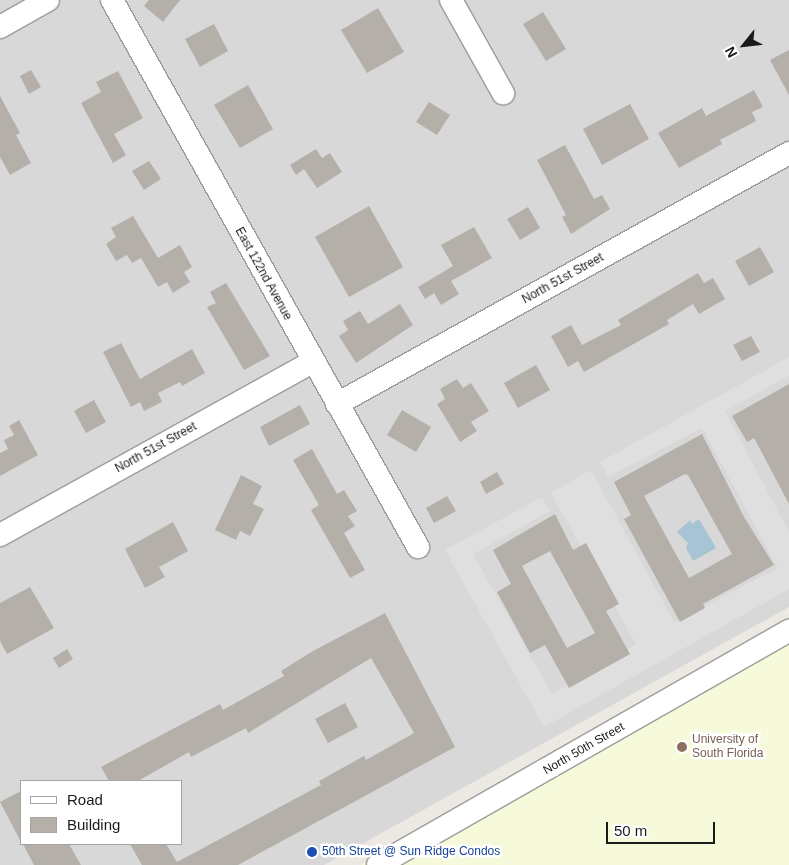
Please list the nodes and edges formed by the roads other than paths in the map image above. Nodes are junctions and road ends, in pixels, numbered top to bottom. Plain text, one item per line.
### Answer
1 (48, 0) edge
2 (112, 0) edge
3 (451, 0) edge
4 (0, 27) edge
5 (503, 93) dead end
6 (789, 153) edge
7 (312, 362) junction
8 (337, 404) junction
9 (0, 535) edge
10 (418, 547) dead end
11 (789, 632) edge
12 (378, 865) edge

1 - 4 street
2 - 7 street, East 122nd Avenue
3 - 5 street
6 - 8 street, North 51st Street
7 - 8 street, East 122nd Avenue
7 - 9 street, North 51st Street
8 - 10 street, East 122nd Avenue
11 - 12 street, North 50th Street

